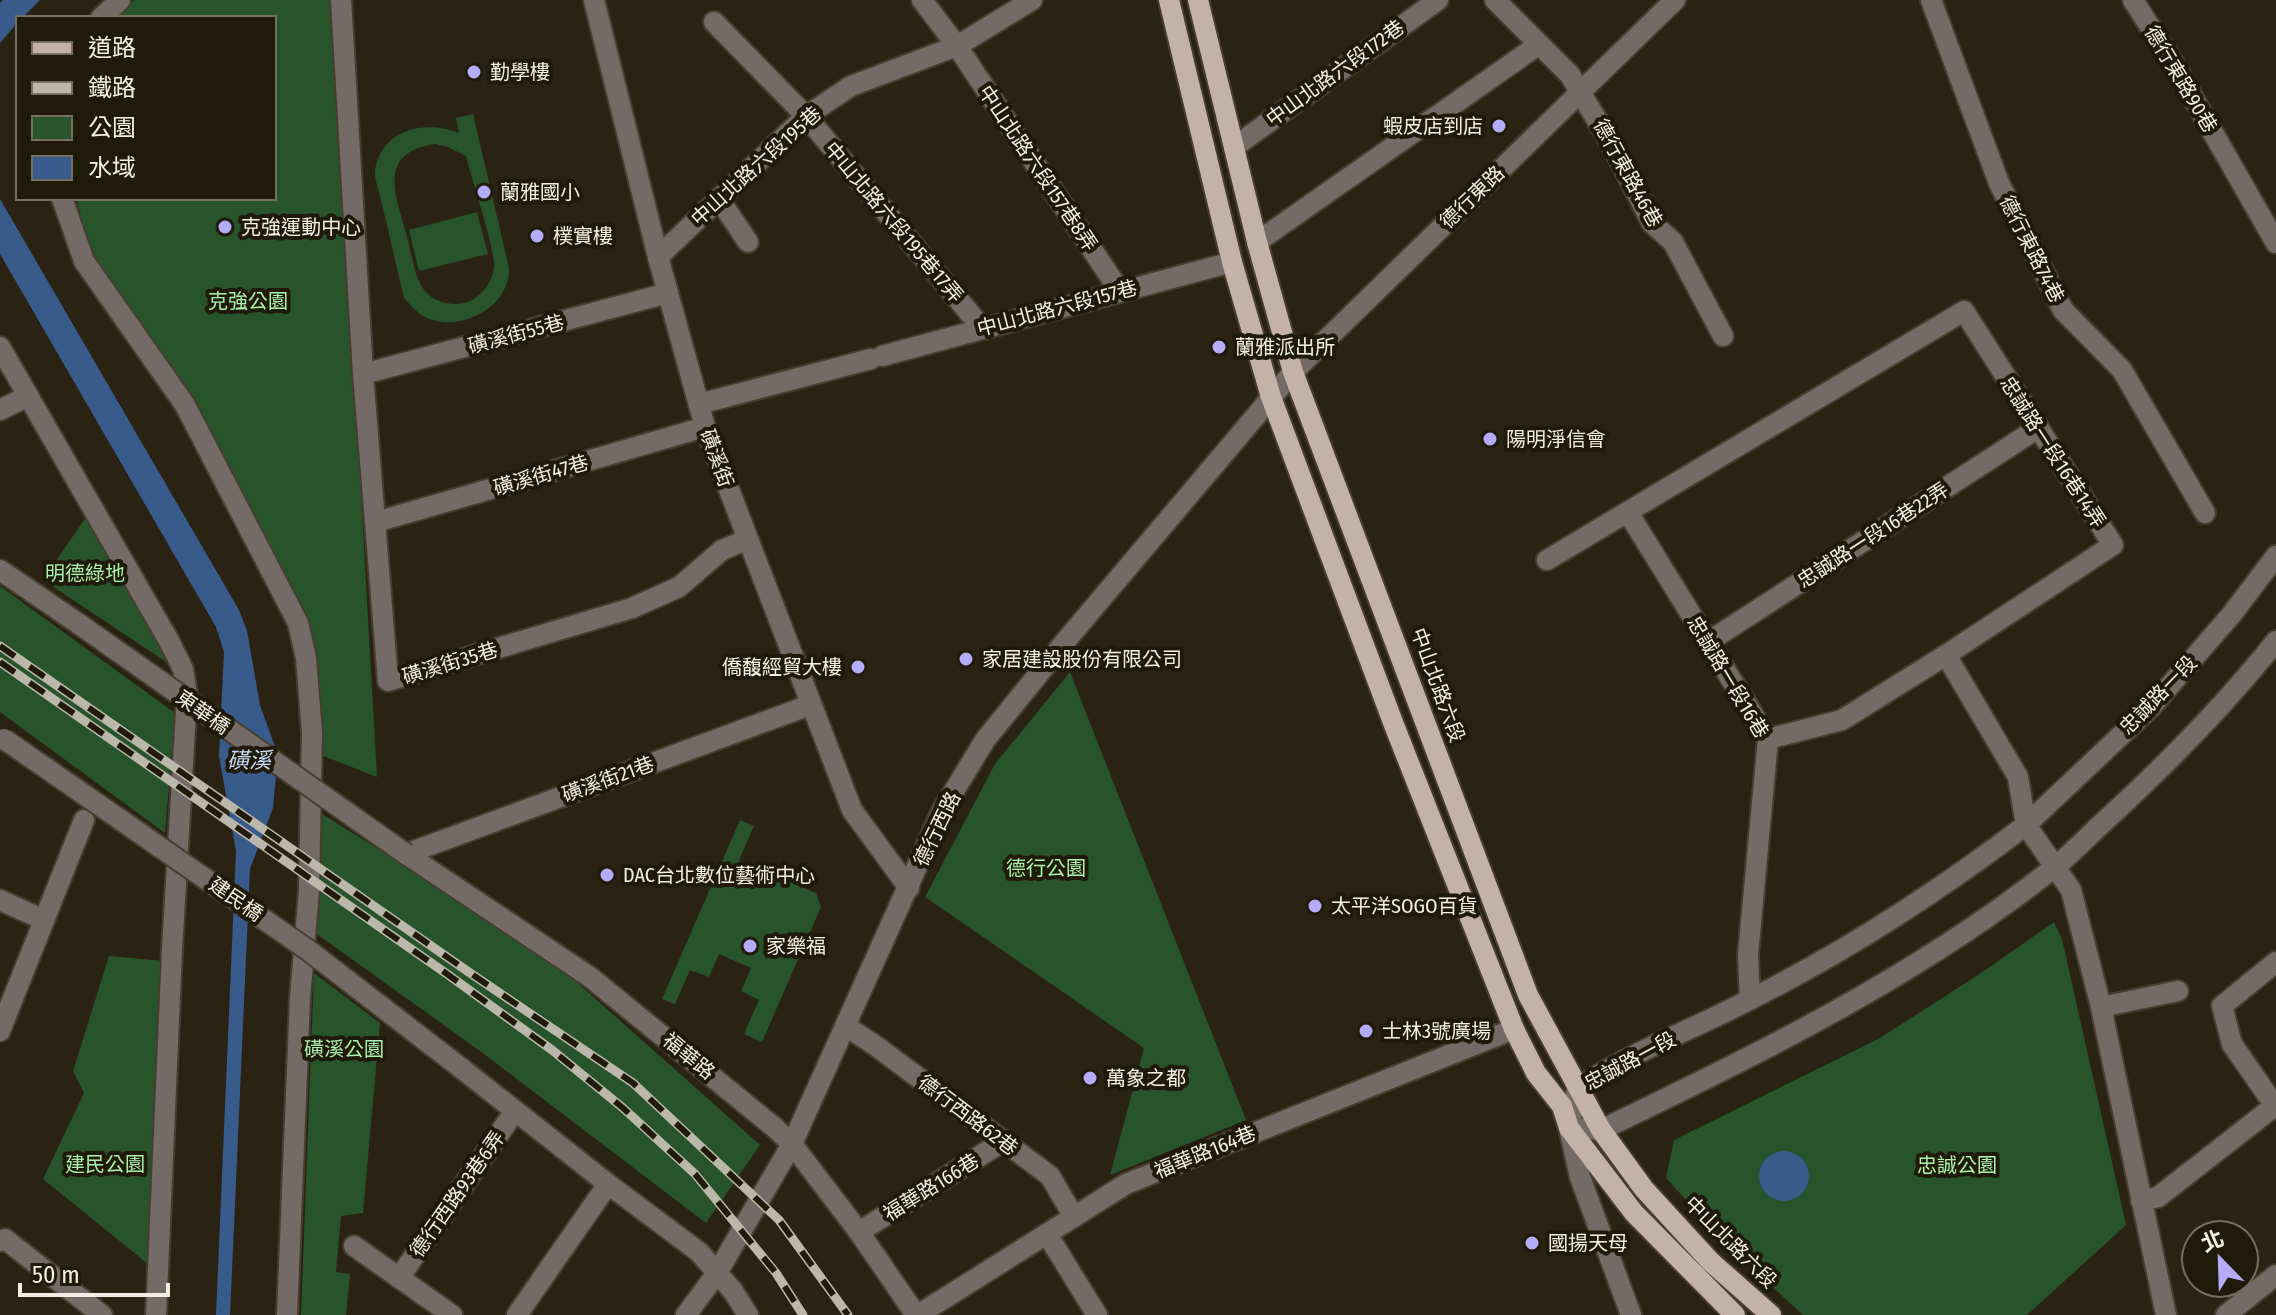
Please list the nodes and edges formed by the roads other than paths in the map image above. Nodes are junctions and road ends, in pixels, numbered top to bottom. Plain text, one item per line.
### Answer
1 (120, 0) edge
2 (341, 0) edge
3 (922, 0) edge
4 (1032, 0) edge
5 (1169, 0) edge
6 (1198, 0) edge
7 (1438, 0) edge
8 (1495, 0) edge
9 (1675, 0) edge
10 (1931, 0) edge
11 (2133, 0) edge
12 (595, 1) edge
13 (103, 16) edge
14 (714, 22) dead end
15 (1538, 45) junction
16 (957, 46) junction
17 (1581, 91) junction
18 (806, 116) junction
19 (1234, 147) junction
20 (719, 199) junction
21 (63, 200) edge
22 (748, 242) dead end
23 (1257, 242) junction
24 (2276, 243) edge
25 (658, 257) junction
26 (1232, 262) junction
27 (1119, 290) junction
28 (668, 293) junction
29 (982, 328) junction
30 (1723, 336) dead end
31 (0, 347) edge
32 (1293, 372) junction
33 (363, 374) junction
34 (28, 396) junction
35 (1271, 397) junction
36 (699, 404) junction
37 (0, 410) edge
38 (705, 427) junction
39 (2038, 428) junction
40 (2205, 513) dead end
41 (1629, 514) junction
42 (376, 522) junction
43 (746, 540) junction
44 (2276, 556) edge
45 (1547, 560) dead end
46 (0, 570) edge
47 (2276, 641) edge
48 (1708, 642) junction
49 (1946, 655) junction
50 (810, 705) junction
51 (2, 738) edge
52 (1768, 739) junction
53 (84, 820) dead end
54 (2026, 825) junction
55 (406, 854) junction
56 (2054, 868) junction
57 (909, 888) junction
58 (0, 900) edge
59 (44, 920) junction
60 (2276, 962) edge
61 (2178, 991) dead end
62 (1750, 1000) junction
63 (2101, 1007) junction
64 (847, 1027) junction
65 (1514, 1029) junction
66 (0, 1031) edge
67 (1577, 1089) junction
68 (2272, 1108) edge
69 (515, 1111) junction
70 (1569, 1128) junction
71 (1601, 1130) junction
72 (2276, 1131) edge
73 (1002, 1142) junction
74 (792, 1144) junction
75 (608, 1184) junction
76 (2141, 1201) junction
77 (1074, 1217) junction
78 (859, 1232) junction
79 (1047, 1234) junction
80 (0, 1241) edge
81 (354, 1246) dead end
82 (717, 1273) junction
83 (2276, 1275) edge
84 (399, 1278) junction
85 (102, 1315) edge
86 (156, 1315) edge
87 (287, 1315) edge
88 (452, 1315) edge
89 (517, 1315) edge
90 (686, 1315) edge
91 (748, 1315) edge
92 (917, 1315) edge
93 (1097, 1315) edge
94 (1631, 1315) edge
95 (1735, 1315) edge
96 (1771, 1315) edge
97 (2166, 1315) edge
98 (2226, 1315) edge

1 - 13 street
2 - 33 street, 磺溪街35巷
3 - 16 street, 中山北路六段157巷8弄
4 - 16 street, 中山北路六段195巷
5 - 26 main road
6 - 19 main road, 中山北路六段
7 - 19 street, 中山北路六段172巷
8 - 15 street, 德行東路46巷
9 - 17 street, 德行東路
10 - 40 street, 德行東路74巷
11 - 24 street, 德行東路90巷
12 - 25 street, 磺溪街
14 - 18 street, 中山北路六段195巷17弄
15 - 17 street, 德行東路46巷
15 - 23 street
16 - 18 street, 中山北路六段195巷
16 - 27 street, 中山北路六段157巷8弄
17 - 30 street, 德行東路46巷
17 - 32 street, 德行東路
18 - 20 street, 中山北路六段195巷
18 - 29 street, 中山北路六段195巷17弄
19 - 23 main road, 中山北路六段
20 - 22 street
20 - 25 street, 中山北路六段195巷
21 - 87 street
23 - 32 main road, 中山北路六段
25 - 28 street, 磺溪街
26 - 27 street, 中山北路六段157巷
26 - 35 main road
27 - 29 street, 中山北路六段157巷
28 - 33 street, 磺溪街55巷
28 - 36 street, 磺溪街
29 - 36 street, 中山北路六段157巷
31 - 34 street
32 - 35 street, 德行東路
32 - 67 main road, 中山北路六段
33 - 42 street, 磺溪街35巷
34 - 37 street
34 - 86 street
35 - 57 street, 德行西路
35 - 65 main road
36 - 38 street, 磺溪街
38 - 42 street, 磺溪街47巷
38 - 43 street, 磺溪街
39 - 41 street, 忠誠路一段16巷14弄
39 - 48 street, 忠誠路一段16巷22弄
39 - 49 street, 忠誠路一段16巷14弄
41 - 45 street
41 - 48 street, 忠誠路一段16巷
42 - 43 street, 磺溪街35巷
43 - 50 street, 磺溪街
44 - 54 street, 忠誠路一段
46 - 55 street, 東華橋, bridge
47 - 56 street
48 - 52 street, 忠誠路一段16巷
49 - 52 street, 忠誠路一段16巷14弄
49 - 54 street
50 - 55 street, 磺溪街21巷
50 - 57 street, 磺溪街
51 - 69 street, 建民橋, bridge
52 - 62 street, 忠誠路一段16巷
53 - 59 street
54 - 56 street
54 - 62 street, 忠誠路一段
55 - 74 street, 福華路
56 - 63 street
56 - 71 street
57 - 64 street, 德行西路
58 - 59 street
59 - 66 street
60 - 68 street
61 - 63 street
62 - 67 street, 忠誠路一段
63 - 76 street
64 - 73 street, 德行西路62巷
64 - 74 street, 德行西路
65 - 70 main road
65 - 77 street, 福華路164巷
67 - 70 street, 忠誠路一段
67 - 71 main road, 中山北路六段
68 - 72 street
68 - 76 street
69 - 75 street
69 - 84 street, 德行西路93巷6弄
70 - 71 street
70 - 94 street
70 - 95 main road
71 - 96 main road, 中山北路六段
73 - 77 street, 德行西路62巷
73 - 78 street, 福華路166巷
74 - 78 street, 福華路
74 - 82 street, 德行西路
75 - 82 street
75 - 89 street
76 - 97 street
77 - 79 street, 福華路164巷
78 - 92 street, 福華路
79 - 92 street, 福華路164巷
79 - 93 street
80 - 85 street
81 - 84 street
82 - 90 street, 德行西路
82 - 91 street
83 - 98 street
84 - 88 street

